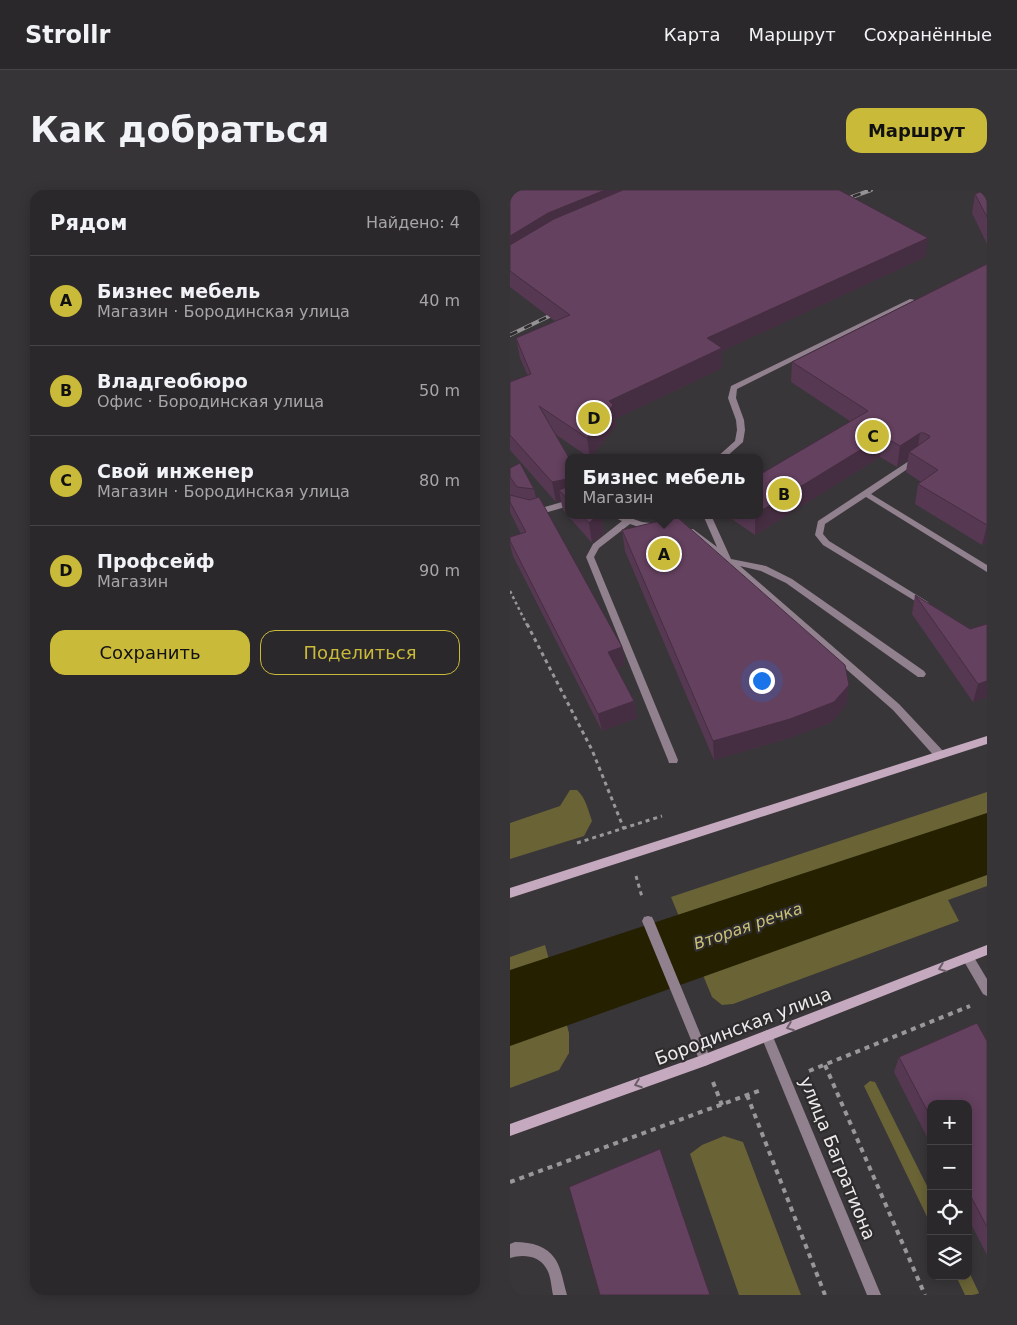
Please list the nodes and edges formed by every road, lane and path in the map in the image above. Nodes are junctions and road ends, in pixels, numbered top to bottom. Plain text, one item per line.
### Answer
1 (912, 300) edge
2 (725, 454) edge
3 (921, 457) edge
4 (866, 494) junction
5 (565, 504) edge
6 (526, 511) edge
7 (623, 519) edge
8 (709, 519) edge
9 (628, 521) junction
10 (664, 527) edge
11 (680, 529) edge
12 (728, 561) junction
13 (987, 569) edge
14 (510, 591) edge
15 (930, 607) edge
16 (921, 674) dead end
17 (987, 740) edge
18 (940, 755) junction
19 (673, 760) dead end
20 (630, 853) junction
21 (510, 893) edge
22 (648, 921) joint
23 (987, 950) edge
24 (968, 958) junction
25 (987, 990) edge
26 (978, 1003) dead end
27 (766, 1036) junction
28 (705, 1060) junction
29 (825, 1065) junction
30 (785, 1080) junction
31 (747, 1095) junction
32 (510, 1130) edge
33 (510, 1182) edge
34 (510, 1251) edge
35 (560, 1295) edge
36 (825, 1295) edge
37 (874, 1295) edge
38 (925, 1295) edge

1 - 2 street
3 - 4 street
4 - 13 street
4 - 15 street
5 - 6 street
7 - 9 street
8 - 12 street
9 - 10 street
9 - 19 street
11 - 12 street
12 - 16 street
12 - 18 street
14 - 20 path
17 - 18 main road
18 - 20 main road
20 - 21 main road
20 - 22 path
22 - 28 street
23 - 24 main road, Бородинская улица
24 - 25 street
24 -> 27 main road, Бородинская улица
26 - 29 path
27 - 28 main road, Бородинская улица
27 - 30 street, улица Багратиона
28 -> 32 main road, Бородинская улица
29 - 30 path
29 - 38 path
30 - 31 path
30 - 37 street, улица Багратиона
31 - 33 path
31 - 36 path
34 - 35 street

